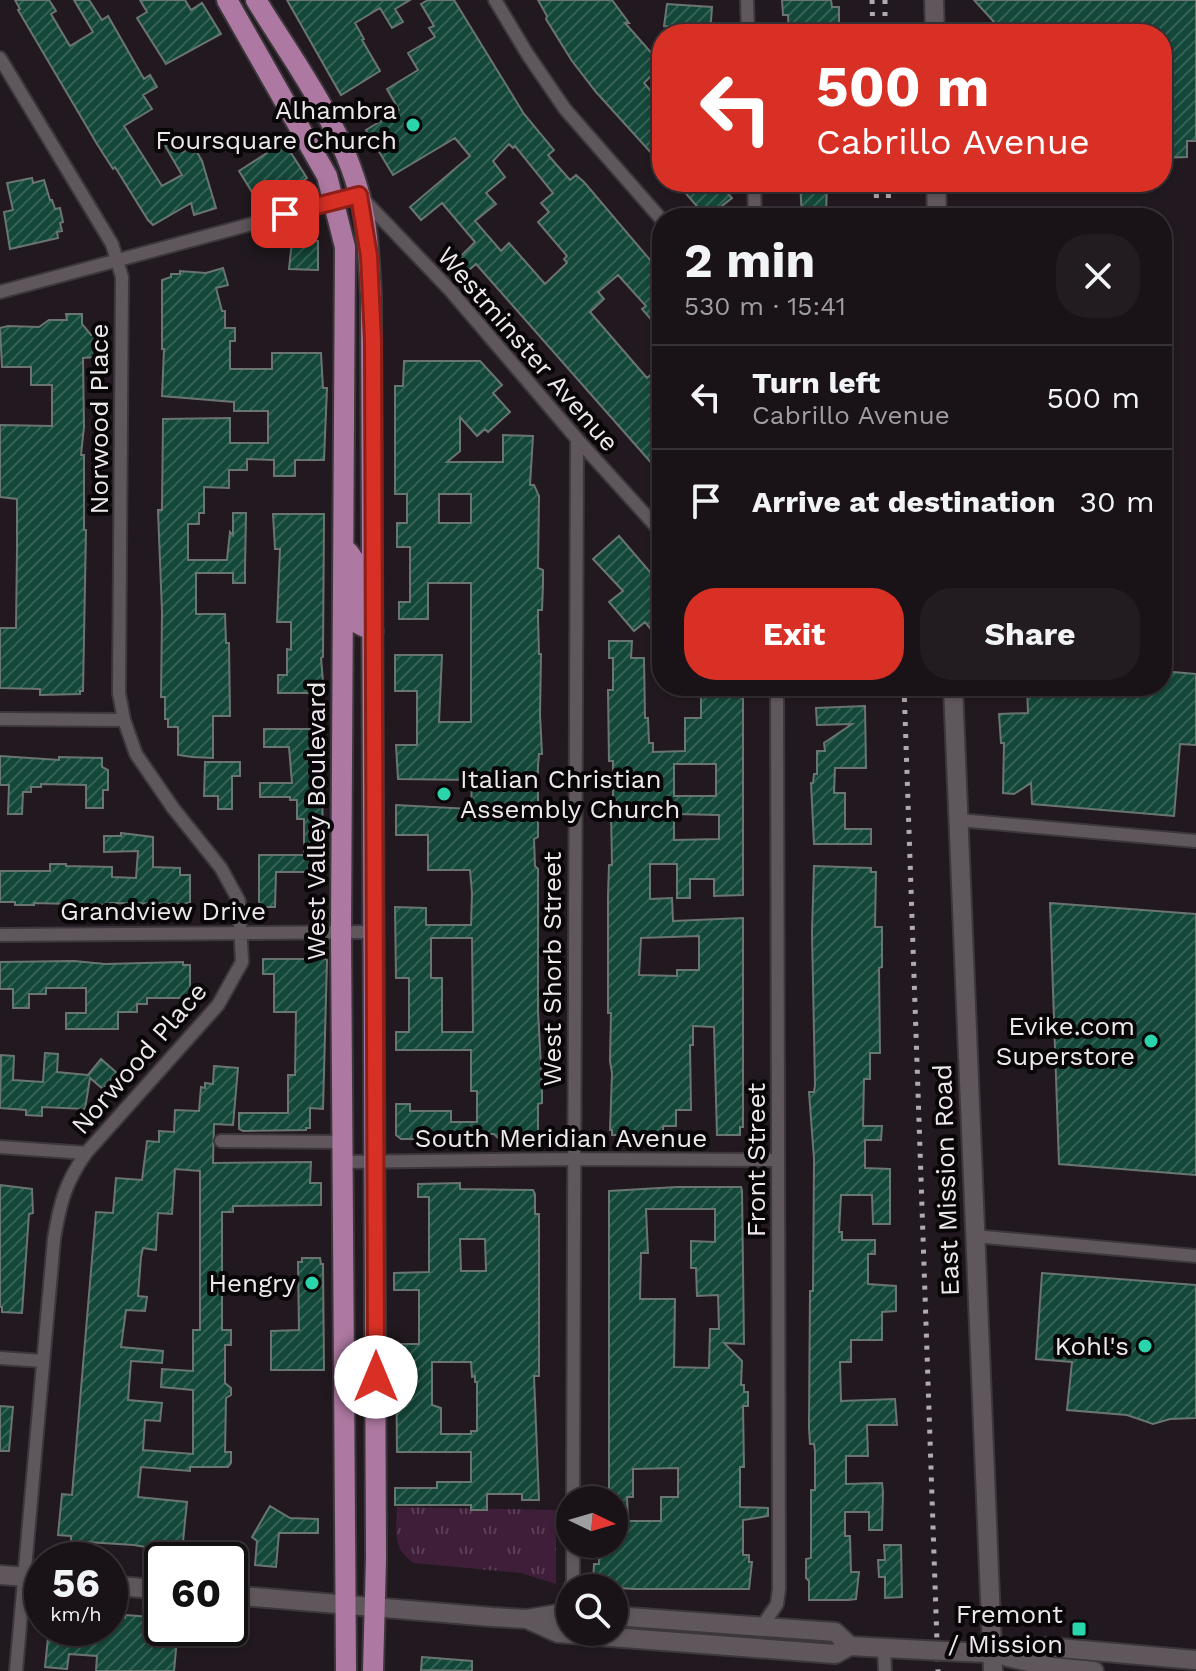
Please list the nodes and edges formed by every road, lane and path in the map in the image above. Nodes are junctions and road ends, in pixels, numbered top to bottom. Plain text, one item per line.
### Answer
1 (227, 0) edge
2 (256, 0) edge
3 (495, 0) edge
4 (747, 0) edge
5 (934, 0) edge
6 (748, 24) edge
7 (935, 24) edge
8 (0, 58) edge
9 (359, 195) junction
10 (335, 201) junction
11 (652, 209) edge
12 (117, 260) junction
13 (0, 292) edge
14 (577, 439) junction
15 (652, 522) edge
16 (344, 548) junction
17 (373, 631) junction
18 (777, 696) edge
19 (953, 696) edge
20 (0, 719) edge
21 (124, 720) junction
22 (958, 820) junction
23 (1196, 841) edge
24 (341, 932) junction
25 (373, 932) junction
26 (241, 933) junction
27 (0, 935) edge
28 (221, 1141) dead end
29 (0, 1147) edge
30 (343, 1152) junction
31 (86, 1153) junction
32 (574, 1159) junction
33 (778, 1160) junction
34 (374, 1161) junction
35 (974, 1236) junction
36 (1196, 1256) edge
37 (0, 1358) edge
38 (43, 1361) junction
39 (573, 1486) edge
40 (0, 1575) edge
41 (23, 1577) junction
42 (248, 1597) edge
43 (348, 1605) junction
44 (375, 1607) junction
45 (556, 1614) edge
46 (628, 1617) edge
47 (527, 1619) junction
48 (761, 1628) junction
49 (850, 1646) junction
50 (884, 1648) junction
51 (1196, 1660) edge
52 (993, 1662) edge
53 (16, 1671) edge
54 (346, 1671) edge
55 (373, 1671) edge
56 (885, 1671) edge
57 (1094, 1671) edge

1 - 10 main road, West Valley Boulevard
2 - 9 main road
3 - 11 street
4 - 6 street
5 - 7 main road
8 - 12 street, Norwood Place
9 - 10 street
9 - 14 street, Westminster Avenue
9 - 17 main road
10 - 12 street
10 - 16 main road, West Valley Boulevard
12 - 13 street
12 - 21 street, Norwood Place
14 - 15 street, Westminster Avenue
14 - 32 street, West Shorb Street
16 - 17 main road
16 - 24 main road, West Valley Boulevard
17 - 25 main road
18 - 33 street, Front Street
19 - 22 main road, East Mission Road
20 - 21 street
21 - 26 street, Norwood Place
22 - 23 street
22 - 35 main road, East Mission Road
24 - 25 street, Grandview Drive
24 - 26 street, Grandview Drive
24 - 30 main road, West Valley Boulevard
25 - 34 main road
26 - 27 street, Grandview Drive
26 - 31 street, Norwood Place
28 - 30 street, South Meridian Avenue
29 - 31 street
30 - 34 street, South Meridian Avenue
30 - 43 main road, West Valley Boulevard
31 - 38 street, Norwood Place
32 - 33 street, South Meridian Avenue
32 - 34 street, South Meridian Avenue
32 - 39 street, West Shorb Street
33 - 48 street, Front Street
34 - 44 main road
35 - 36 street
35 - 52 main road, East Mission Road
37 - 38 street
38 - 41 street, Norwood Place
40 - 41 main road
41 - 53 street, Norwood Place
42 - 43 main road
43 - 44 main road
43 - 54 main road, West Valley Boulevard
44 - 47 main road
44 - 55 main road
45 - 47 main road
46 - 48 main road
47 - 49 main road
48 - 49 main road
49 - 50 main road
50 - 52 main road, bridge
50 - 56 street
51 - 52 main road
52 - 57 main road

